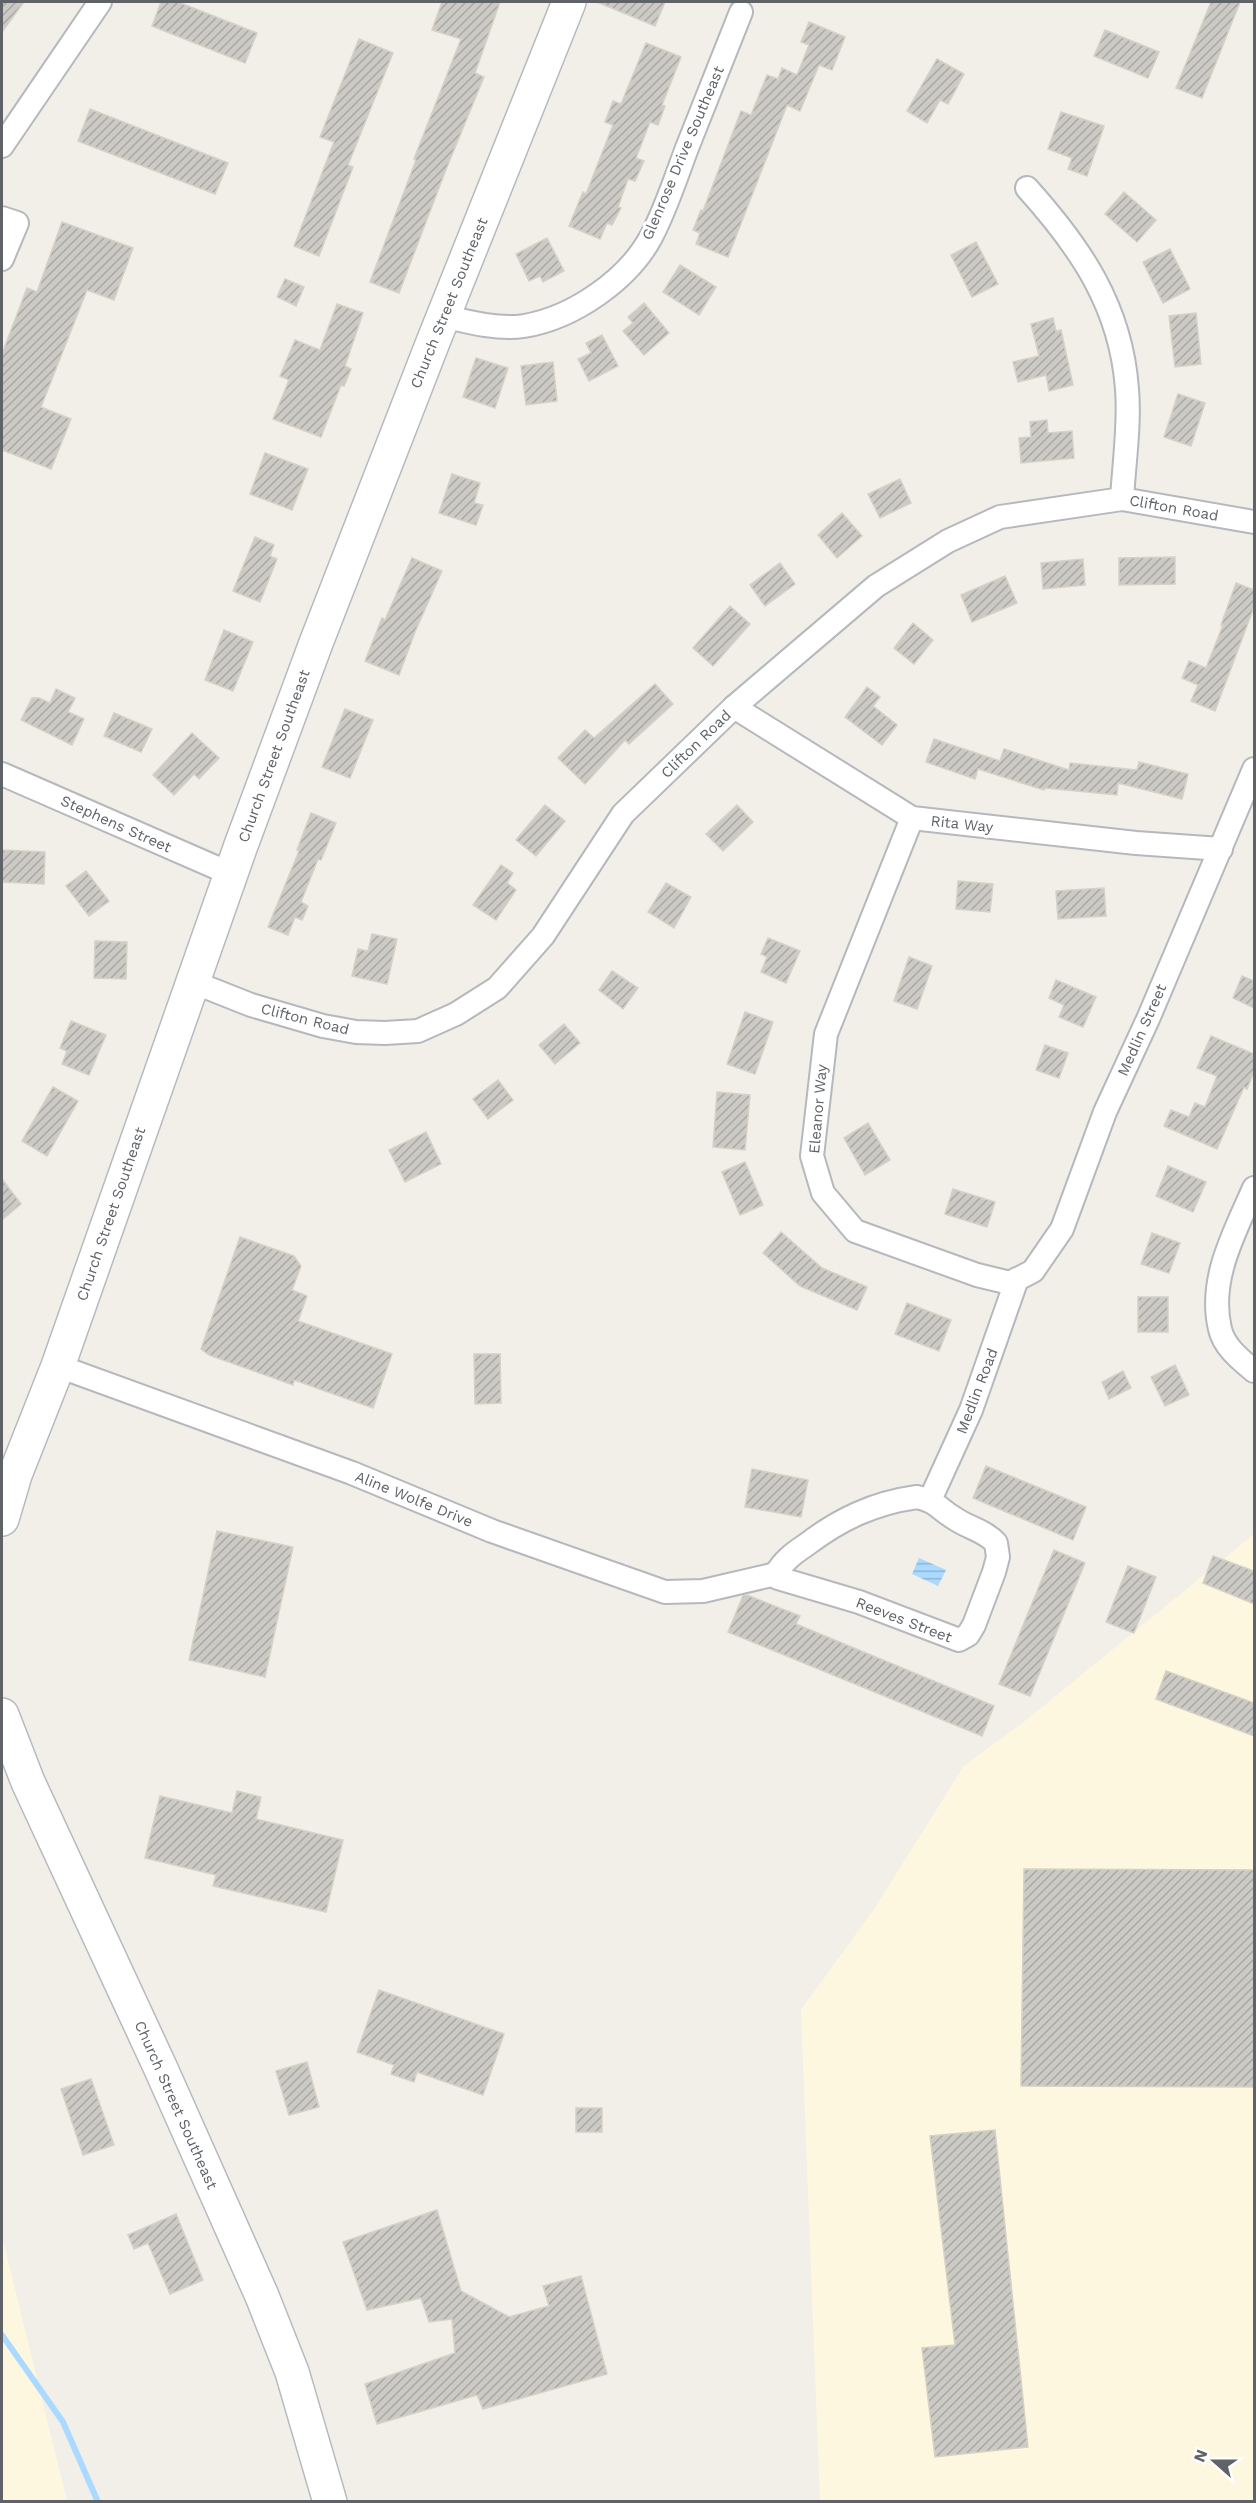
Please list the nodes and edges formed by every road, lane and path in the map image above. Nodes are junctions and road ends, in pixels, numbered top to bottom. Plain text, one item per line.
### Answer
1 (100, 2) edge
2 (569, 2) edge
3 (741, 12) dead end
4 (2, 146) edge
5 (1027, 188) dead end
6 (2, 218) edge
7 (2, 259) edge
8 (443, 316) junction
9 (1122, 499) junction
10 (1254, 522) edge
11 (734, 707) junction
12 (1254, 769) edge
13 (2, 774) edge
14 (912, 818) junction
15 (1221, 849) junction
16 (231, 874) junction
17 (193, 982) junction
18 (1254, 1188) edge
19 (1017, 1279) junction
20 (58, 1366) junction
21 (1254, 1371) edge
22 (930, 1500) junction
23 (2, 1519) edge
24 (776, 1574) junction
25 (2, 1715) edge
26 (330, 2502) edge

1 - 4 street
2 - 8 street, Church Street Southeast
3 - 8 street, Glenrose Drive Southeast
5 - 9 street
6 - 7 street
8 - 16 street, Church Street Southeast
9 - 10 street, Clifton Road
9 - 11 street, Clifton Road
11 - 14 street, Rita Way
11 - 17 street, Clifton Road
12 - 15 street, Medlin Street
13 - 16 street, Stephens Street
14 - 15 street, Rita Way
14 - 19 street, Eleanor Way
15 - 19 street, Medlin Street
16 - 17 street, Church Street Southeast
17 - 20 street, Church Street Southeast
18 - 21 street
19 - 22 street, Medlin Road
20 - 23 street, Church Street Southeast
20 - 24 street, Aline Wolfe Drive
22 - 24 street
22 - 24 street, Reeves Street
25 - 26 street, Church Street Southeast

